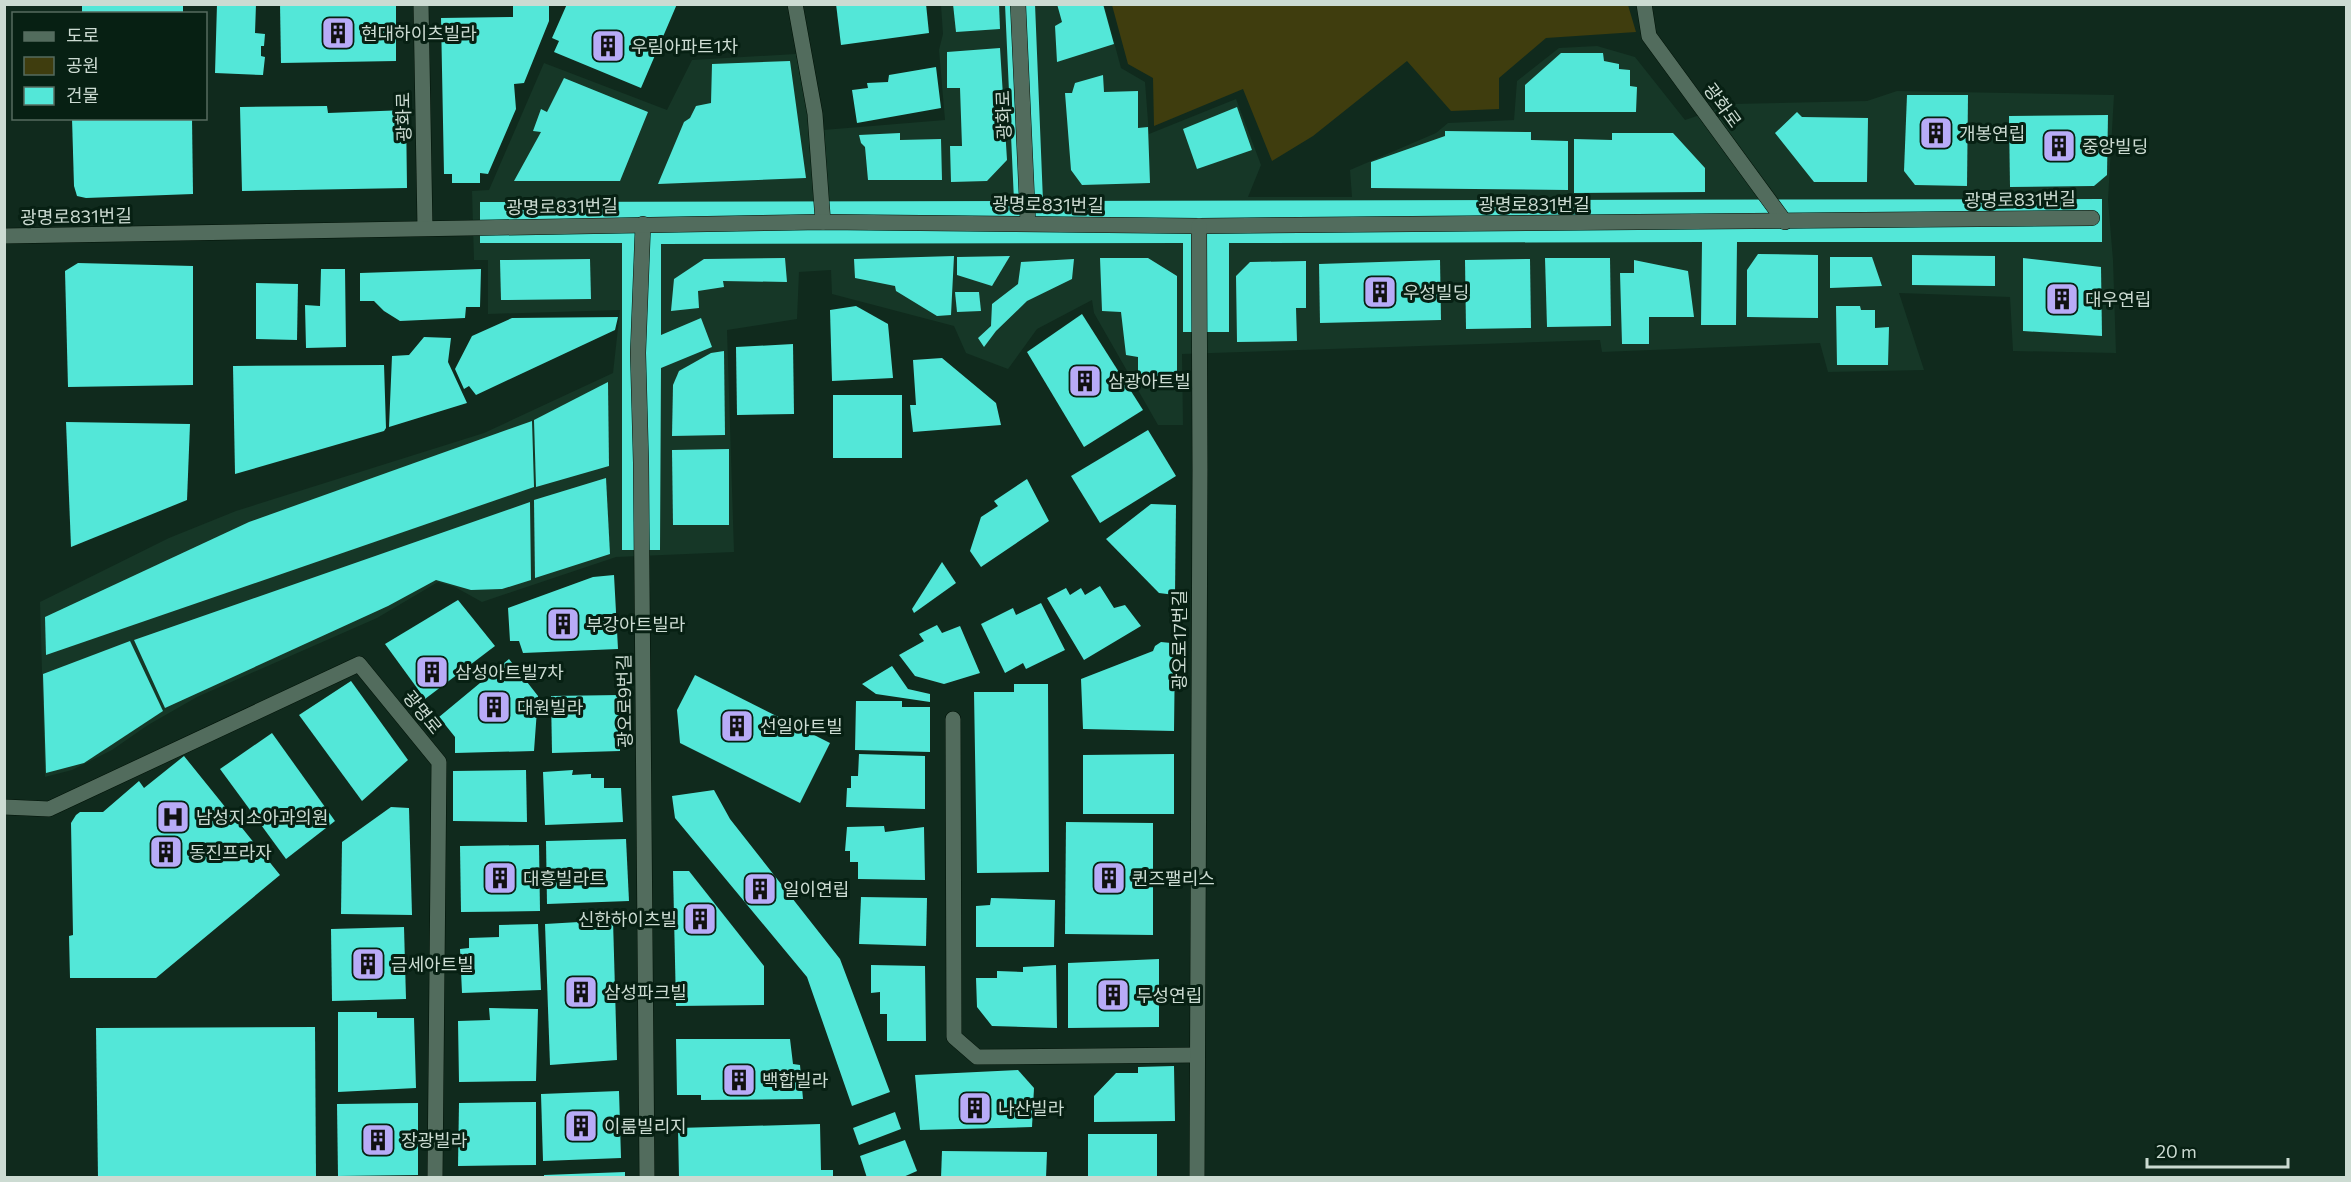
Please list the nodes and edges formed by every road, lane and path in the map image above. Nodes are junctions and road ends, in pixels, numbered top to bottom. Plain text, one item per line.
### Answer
1 (421, 4) edge
2 (795, 4) edge
3 (1018, 4) edge
4 (1644, 4) edge
5 (2092, 218) dead end
6 (823, 222) junction
7 (1785, 222) junction
8 (1028, 223) junction
9 (643, 224) junction
10 (1199, 226) junction
11 (425, 228) junction
12 (4, 236) edge
13 (953, 719) dead end
14 (4, 807) edge
15 (1197, 1055) junction
16 (435, 1178) edge
17 (647, 1178) edge
18 (1197, 1178) edge

1 - 11 street, 광화로
2 - 6 street
3 - 8 street, 광화로
4 - 7 street, 광화로
5 - 7 street, 광명로831번길
6 - 8 street, 광명로831번길
6 - 9 street, 광명로831번길
7 - 10 street, 광명로831번길
8 - 10 street, 광명로831번길
9 - 11 street, 광명로831번길
9 - 17 street, 광오로9번길
10 - 15 street, 광오로17번길
11 - 12 street, 광명로831번길
13 - 15 street
14 - 16 street, 광명로
15 - 18 street, 광오로17번길

